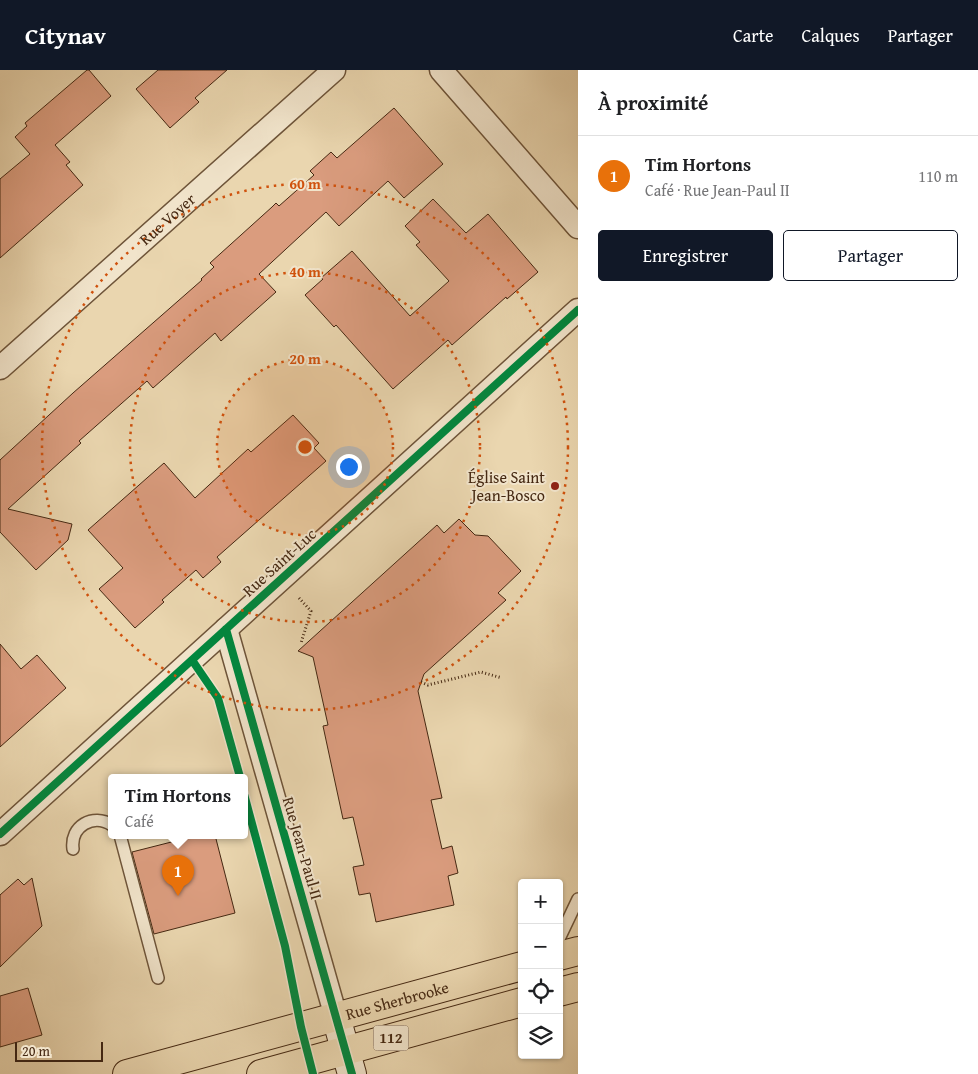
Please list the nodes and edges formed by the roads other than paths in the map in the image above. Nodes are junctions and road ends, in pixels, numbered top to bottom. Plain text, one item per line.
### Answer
1 (334, 70) edge
2 (441, 70) edge
3 (578, 227) edge
4 (578, 310) edge
5 (0, 368) edge
6 (226, 629) junction
7 (108, 823) edge
8 (0, 834) edge
9 (121, 839) edge
10 (73, 849) dead end
11 (578, 899) edge
12 (563, 930) edge
13 (578, 951) edge
14 (563, 955) edge
15 (518, 967) edge
16 (158, 978) dead end
17 (578, 987) edge
18 (563, 991) edge
19 (518, 1003) edge
20 (336, 1017) junction
21 (349, 1062) edge
22 (127, 1074) edge
23 (261, 1074) edge

1 - 5 street, Rue Voyer
2 - 3 street
4 - 6 street, Rue Saint-Luc
6 - 8 street, Rue Saint-Luc
6 - 20 street, Rue Jean-Paul II
7 - 10 lane
9 - 16 lane
11 - 12 lane
13 - 14 main road
15 - 20 main road, Rue Sherbrooke / 112
17 - 18 main road
19 - 21 main road, Rue Sherbrooke / 112
20 - 21 street, Rue Jean-Paul II
20 - 22 main road, Rue Sherbrooke / 112
21 - 23 main road, Rue Sherbrooke / 112

